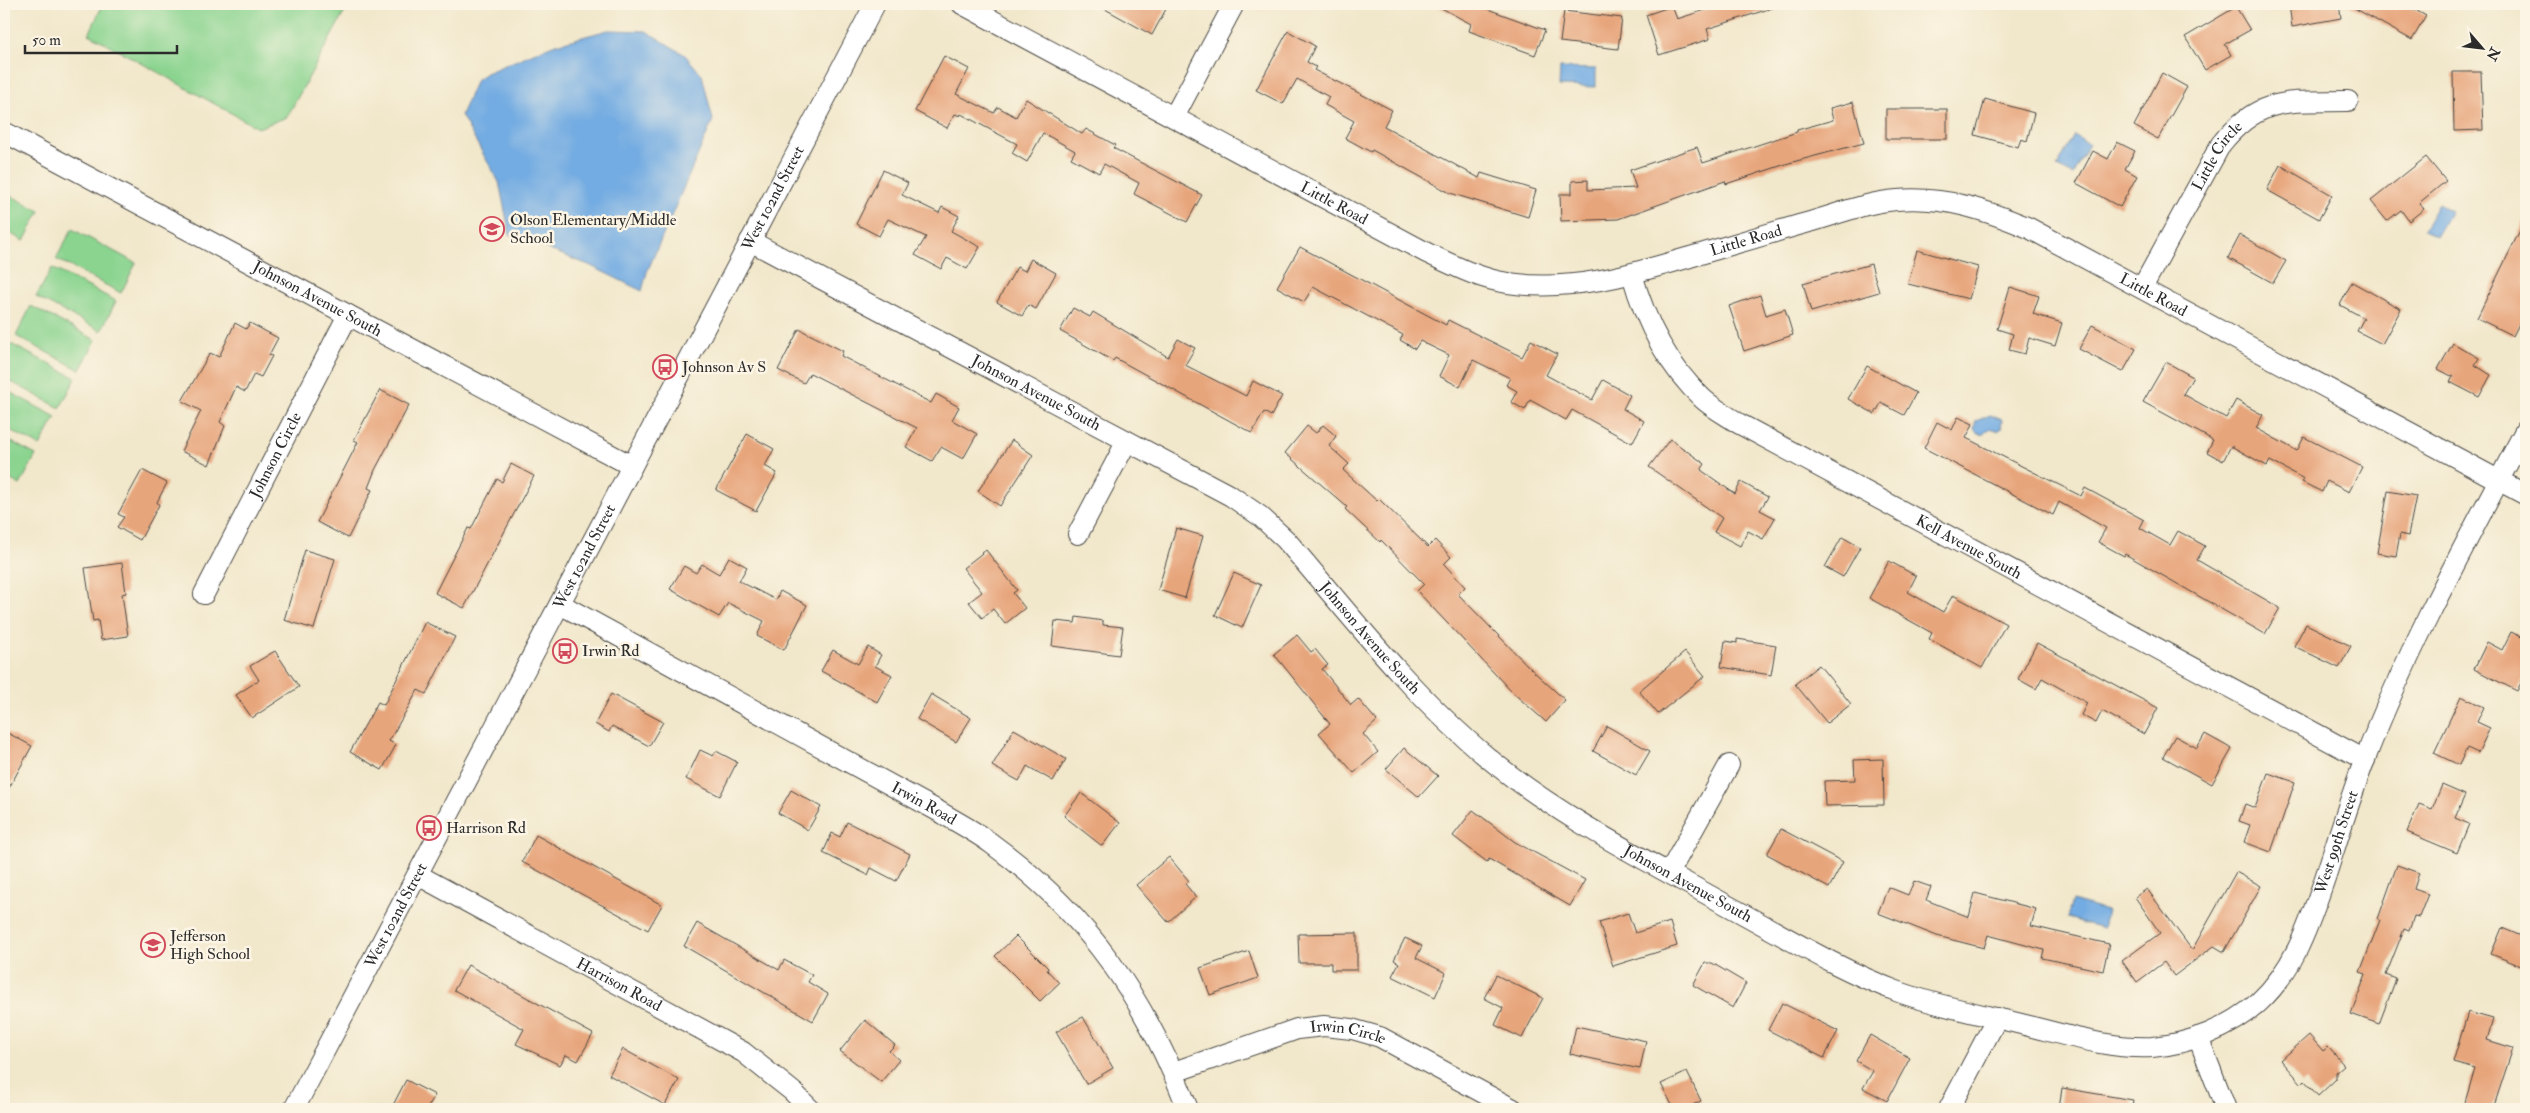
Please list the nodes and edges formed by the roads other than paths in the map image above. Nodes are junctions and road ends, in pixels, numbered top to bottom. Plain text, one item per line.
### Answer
1 (875, 4) edge
2 (962, 4) edge
3 (1234, 4) edge
4 (2348, 101) dead end
5 (1174, 117) junction
6 (4, 132) edge
7 (750, 240) junction
8 (1632, 274) junction
9 (2142, 288) junction
10 (348, 315) junction
11 (2526, 429) edge
12 (1127, 441) junction
13 (632, 466) junction
14 (2499, 481) junction
15 (2526, 496) edge
16 (1078, 534) dead end
17 (204, 594) dead end
18 (560, 604) junction
19 (2365, 760) junction
20 (1729, 765) dead end
21 (1668, 873) junction
22 (418, 875) junction
23 (1997, 1018) junction
24 (2198, 1037) junction
25 (1174, 1072) junction
26 (294, 1109) edge
27 (810, 1109) edge
28 (1188, 1109) edge
29 (1512, 1109) edge
30 (1949, 1109) edge
31 (2226, 1109) edge

1 - 7 street, West 102nd Street
2 - 5 street, Little Road
3 - 5 street
4 - 9 street, Little Circle
5 - 8 street, Little Road
6 - 10 street, Johnson Avenue South
7 - 12 street, Johnson Avenue South
7 - 13 street, West 102nd Street
8 - 9 street, Little Road
8 - 19 street, Kell Avenue South
9 - 14 street, Little Road
10 - 13 street, Johnson Avenue South
10 - 17 street, Johnson Circle
11 - 14 street, West 99th Street
12 - 16 street
12 - 21 street, Johnson Avenue South
13 - 18 street, West 102nd Street
14 - 15 street, Little Road
14 - 19 street, West 99th Street
18 - 22 street, West 102nd Street
18 - 25 street, Irwin Road
19 - 24 street, West 99th Street
20 - 21 street
21 - 23 street, Johnson Avenue South
22 - 26 street, West 102nd Street
22 - 27 street, Harrison Road
23 - 24 street, West 99th Street
23 - 30 street
24 - 31 street
25 - 28 street, Irwin Road
25 - 29 street, Irwin Circle

